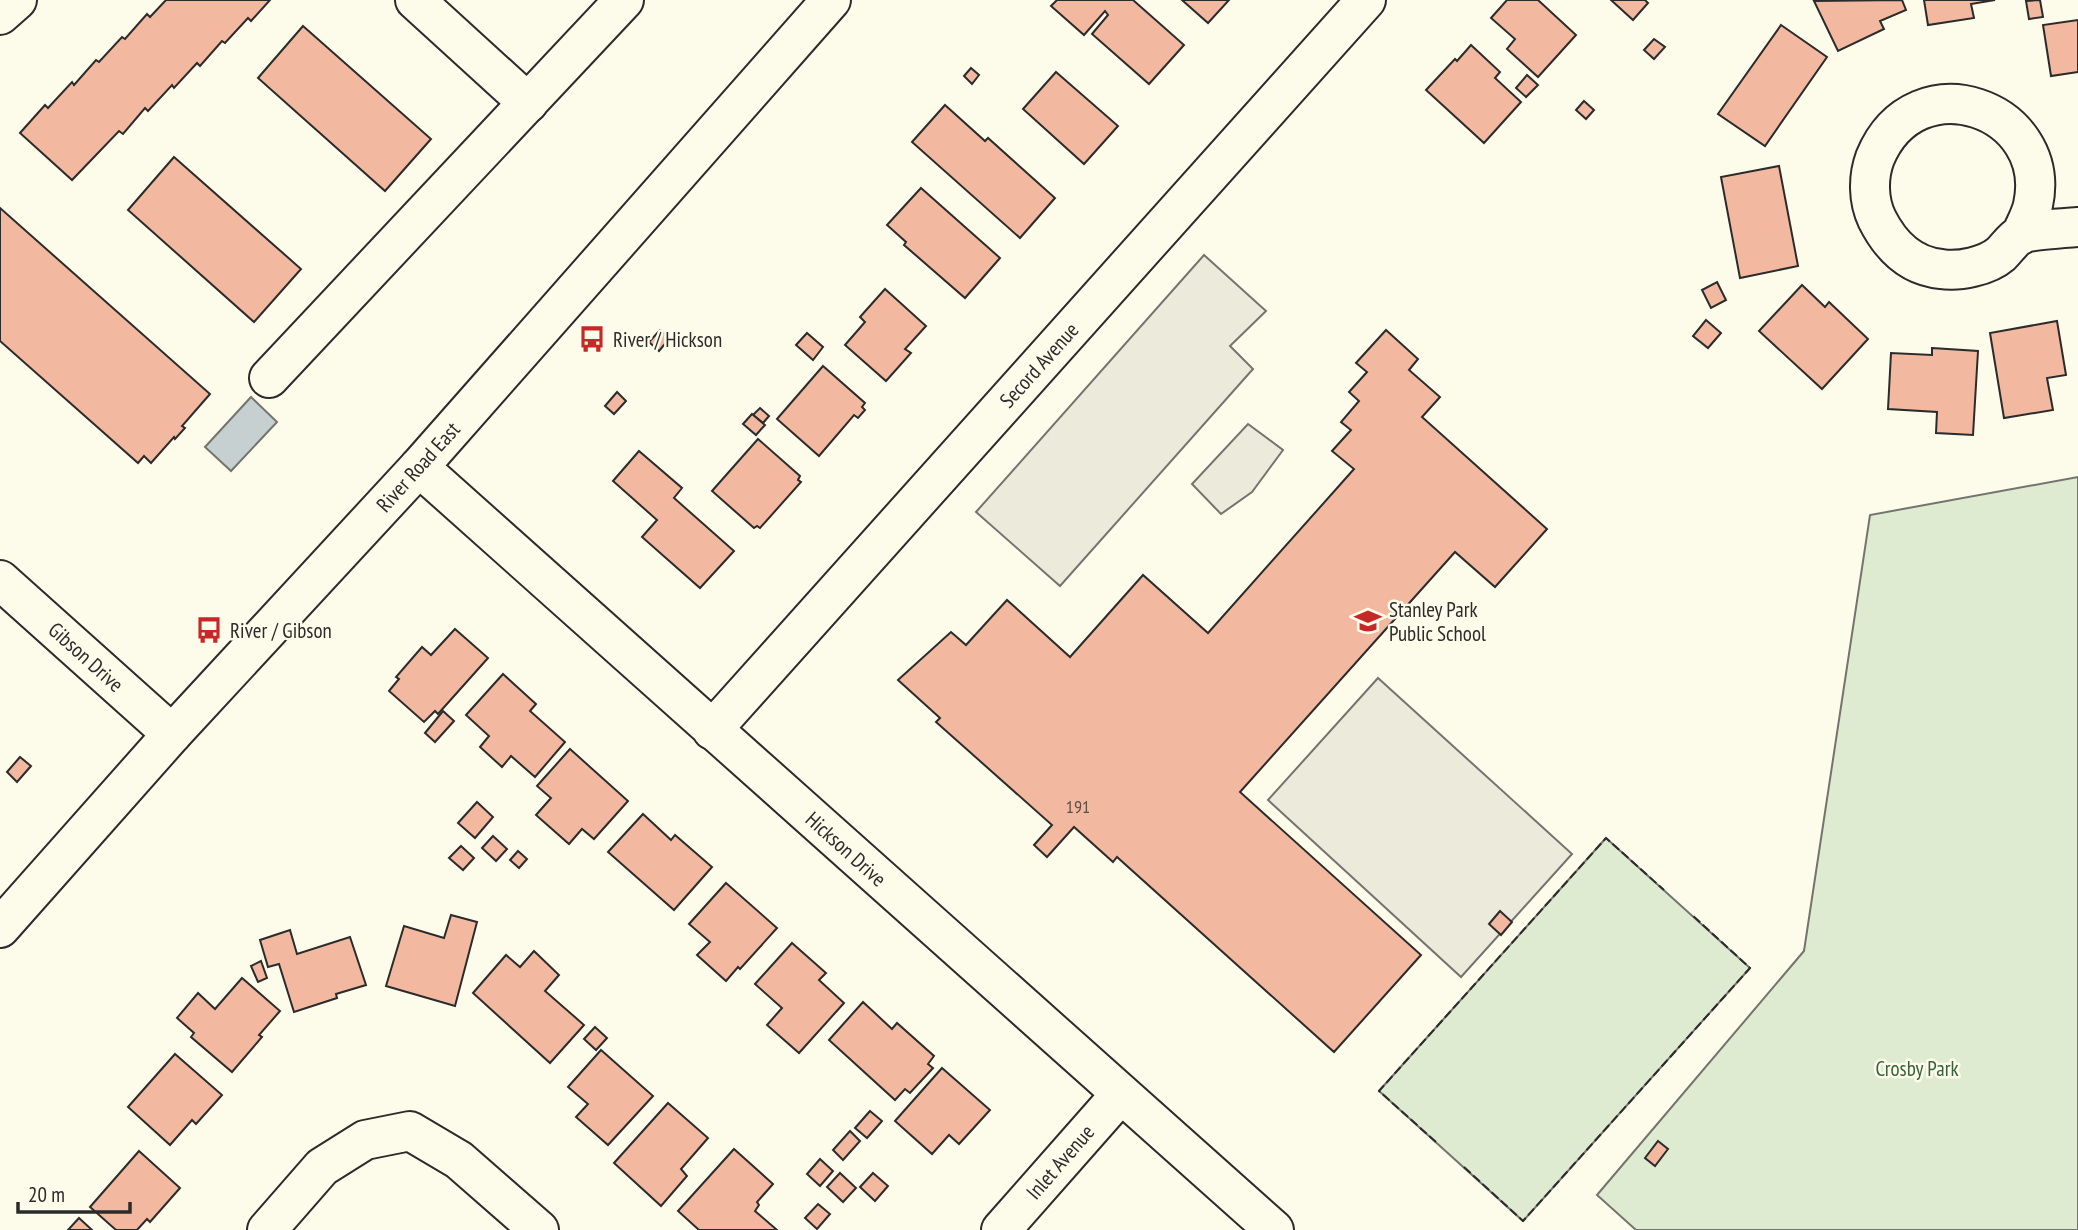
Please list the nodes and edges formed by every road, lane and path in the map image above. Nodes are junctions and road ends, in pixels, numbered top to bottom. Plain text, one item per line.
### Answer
1 (17, 0) edge
2 (415, 0) edge
3 (624, 0) edge
4 (831, 0) edge
5 (1366, 0) edge
6 (0, 15) edge
7 (528, 103) junction
8 (2078, 227) edge
9 (2021, 234) junction
10 (269, 378) dead end
11 (419, 467) junction
12 (0, 580) edge
13 (712, 730) junction
14 (172, 734) junction
15 (0, 929) edge
16 (1120, 1095) junction
17 (267, 1230) edge
18 (539, 1230) edge
19 (1001, 1230) edge
20 (1274, 1230) edge

1 - 6 street
2 - 7 street
3 - 7 street
4 - 11 street, River Road East
5 - 13 street, Secord Avenue
7 - 10 street
8 - 9 street
9 - 9 street
11 - 13 street, Hickson Drive
11 - 14 street, River Road East
12 - 14 street, Gibson Drive
13 - 16 street, Hickson Drive
14 - 15 street, River Road East
16 - 19 street, Inlet Avenue
16 - 20 street, Hickson Drive
17 - 18 street

